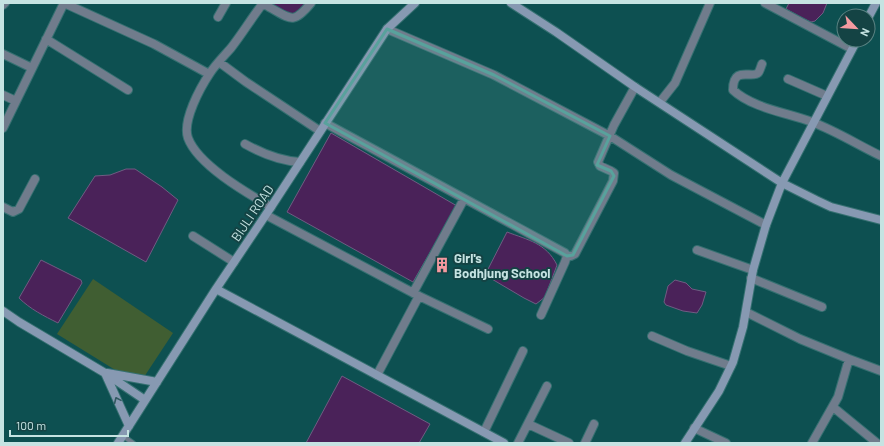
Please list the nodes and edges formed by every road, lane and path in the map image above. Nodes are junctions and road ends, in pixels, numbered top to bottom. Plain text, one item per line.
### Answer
1 (64, 3) edge
2 (226, 3) edge
3 (311, 3) edge
4 (415, 3) edge
5 (511, 3) edge
6 (710, 3) edge
7 (262, 4) edge
8 (769, 4) edge
9 (218, 17) dead end
10 (387, 29) junction
11 (46, 39) junction
12 (852, 49) joint
13 (3, 54) edge
14 (219, 62) junction
15 (762, 64) dead end
16 (32, 68) junction
17 (209, 74) junction
18 (788, 79) dead end
19 (635, 86) junction
20 (128, 90) dead end
21 (3, 95) edge
22 (827, 96) junction
23 (16, 101) junction
24 (660, 102) junction
25 (814, 123) junction
26 (322, 127) junction
27 (3, 128) edge
28 (610, 136) junction
29 (245, 144) dead end
30 (881, 156) edge
31 (300, 162) junction
32 (35, 180) dead end
33 (782, 183) junction
34 (464, 199) junction
35 (3, 207) edge
36 (271, 207) junction
37 (266, 215) junction
38 (881, 220) edge
39 (766, 225) junction
40 (193, 236) dead end
41 (698, 250) dead end
42 (567, 256) junction
43 (234, 262) junction
44 (752, 274) junction
45 (216, 289) junction
46 (416, 295) junction
47 (822, 307) dead end
48 (3, 311) edge
49 (746, 312) junction
50 (540, 315) dead end
51 (488, 329) dead end
52 (652, 336) dead end
53 (523, 351) dead end
54 (849, 359) junction
55 (731, 366) junction
56 (881, 370) edge
57 (104, 373) junction
58 (377, 375) junction
59 (157, 382) junction
60 (547, 386) dead end
61 (145, 400) junction
62 (833, 407) junction
63 (528, 424) junction
64 (594, 424) dead end
65 (128, 426) junction
66 (694, 428) junction
67 (484, 432) junction
68 (123, 436) junction
69 (118, 443) edge
70 (133, 443) edge
71 (504, 443) edge
72 (518, 443) edge
73 (569, 443) edge
74 (584, 443) edge
75 (685, 443) edge
76 (726, 443) edge
77 (812, 443) edge
78 (876, 443) edge

1 - 11 street
1 - 17 street
2 - 9 street
3 - 7 street
4 - 10 street, BIJLI ROAD
5 - 19 street
6 - 24 street
7 - 14 street
8 - 12 street
10 - 26 street, BIJLI ROAD
10 - 28 street
11 - 16 street
11 - 20 street
12 - 22 street
13 - 16 street
14 - 17 street
14 - 26 street
15 - 25 street
16 - 23 street
17 - 36 street
18 - 22 street
19 - 24 street
19 - 28 street
21 - 23 street
22 - 25 street
23 - 27 street
24 - 33 street
25 - 30 street
25 - 33 street
26 - 31 street, BIJLI ROAD
26 - 34 street
28 - 39 street
28 - 42 street
29 - 31 street
31 - 36 street, BIJLI ROAD
32 - 35 street
33 - 38 street
33 - 39 street
34 - 42 street
34 - 46 street
36 - 37 street, BIJLI ROAD
37 - 43 street, BIJLI ROAD
37 - 46 street
39 - 44 street
40 - 43 street
41 - 44 street
42 - 50 street
43 - 45 street, BIJLI ROAD
44 - 47 street
44 - 49 street
45 - 58 street
45 - 59 street, BIJLI ROAD
46 - 51 street
46 - 58 street
48 - 57 street
49 - 54 street
49 - 55 street
52 - 55 street
53 - 67 street
54 - 56 street
54 - 62 street
55 - 66 street
57 - 59 street
57 - 61 street
65 -> 57 street
58 - 67 street
59 - 61 street, BIJLI ROAD
60 - 63 street
61 - 65 street, BIJLI ROAD
62 - 77 street
62 - 78 street
63 - 72 street
63 - 73 street
64 - 74 street
65 - 68 street, BIJLI ROAD
66 - 75 street
66 - 76 street
67 - 71 street
68 - 69 street, BIJLI ROAD
68 - 70 lane

